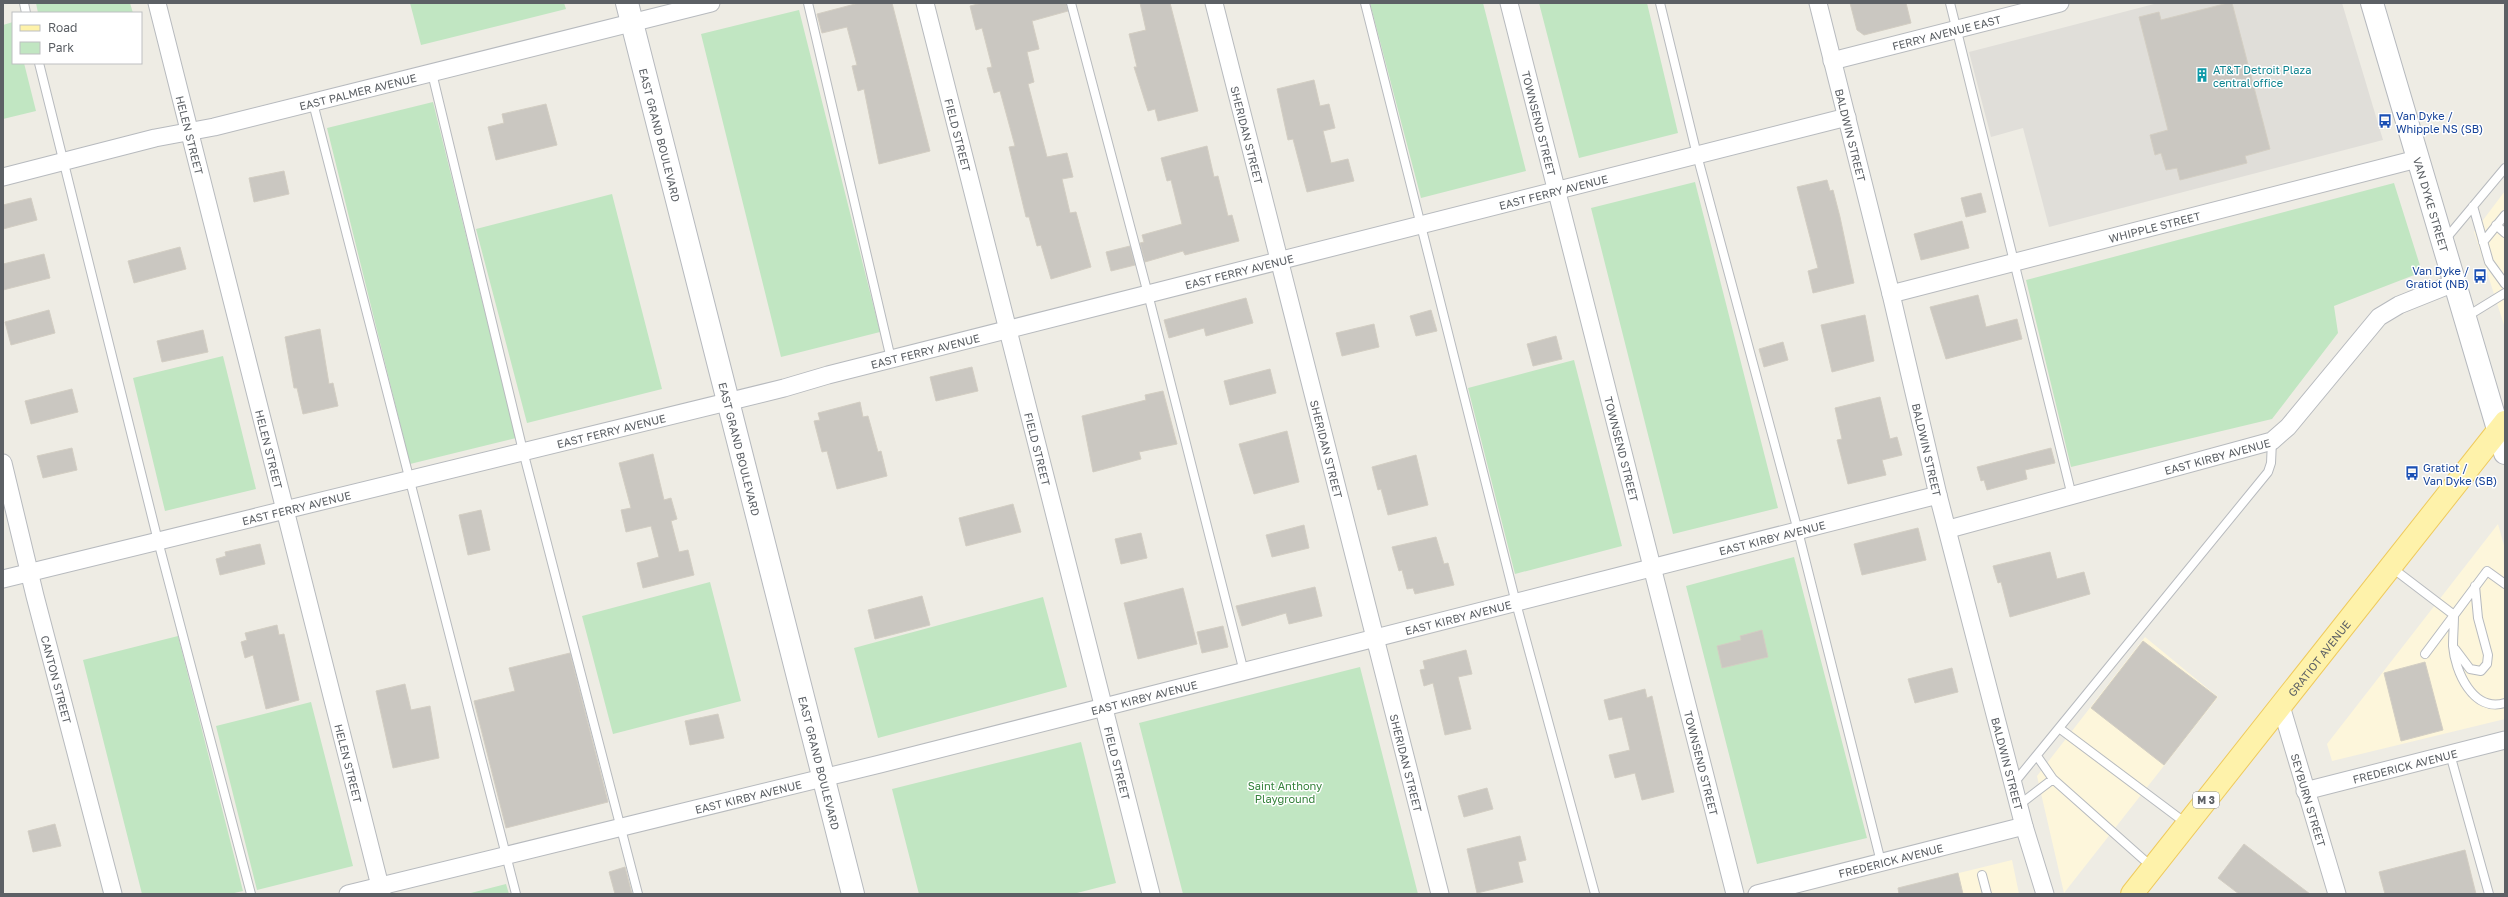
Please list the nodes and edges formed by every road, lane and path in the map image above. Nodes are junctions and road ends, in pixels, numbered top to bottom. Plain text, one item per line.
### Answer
1 (157, 3) edge
2 (711, 3) edge
3 (808, 3) edge
4 (924, 3) edge
5 (1071, 3) edge
6 (1214, 3) edge
7 (1365, 3) edge
8 (1508, 3) edge
9 (1660, 3) edge
10 (1818, 3) edge
11 (1950, 3) edge
12 (2060, 3) edge
13 (2372, 3) edge
14 (629, 13) edge
15 (1956, 29) junction
16 (1832, 61) junction
17 (39, 64) edge
18 (432, 73) junction
19 (313, 103) junction
20 (1847, 117) junction
21 (190, 132) junction
22 (1697, 155) junction
23 (2417, 159) junction
24 (64, 162) junction
25 (2505, 168) edge
26 (3, 177) edge
27 (1555, 191) junction
28 (2473, 206) junction
29 (2505, 215) edge
30 (1422, 225) junction
31 (2496, 225) junction
32 (2505, 233) edge
33 (2483, 242) junction
34 (2442, 243) junction
35 (1278, 261) junction
36 (2013, 262) junction
37 (2454, 283) junction
38 (2505, 284) edge
39 (2505, 293) edge
40 (1148, 294) junction
41 (1891, 294) junction
42 (2465, 317) junction
43 (1007, 329) junction
44 (892, 359) junction
45 (728, 401) junction
46 (2501, 426) edge
47 (2272, 441) junction
48 (523, 451) junction
49 (2505, 452) edge
50 (3, 464) edge
51 (409, 479) junction
52 (1938, 494) junction
53 (2072, 496) junction
54 (285, 509) junction
55 (1949, 529) junction
56 (1798, 531) junction
57 (158, 541) junction
58 (1652, 567) junction
59 (2391, 567) junction
60 (29, 572) junction
61 (3, 579) edge
62 (2505, 584) edge
63 (2476, 586) junction
64 (1516, 603) junction
65 (2454, 615) junction
66 (1375, 639) junction
67 (2453, 647) junction
68 (2425, 654) dead end
69 (1244, 672) junction
70 (2505, 703) edge
71 (2280, 706) junction
72 (1103, 707) junction
73 (2059, 728) junction
74 (2505, 740) edge
75 (2450, 754) junction
76 (2037, 756) junction
77 (823, 778) junction
78 (2053, 779) junction
79 (2014, 783) junction
80 (2305, 791) junction
81 (2019, 805) junction
82 (2187, 824) junction
83 (2024, 826) junction
84 (622, 827) junction
85 (505, 855) junction
86 (1881, 862) junction
87 (2152, 868) junction
88 (1982, 875) dead end
89 (381, 890) edge
90 (112, 894) edge
91 (251, 894) edge
92 (348, 894) edge
93 (516, 894) edge
94 (638, 894) edge
95 (853, 894) edge
96 (1151, 894) edge
97 (1440, 894) edge
98 (1595, 894) edge
99 (1735, 894) edge
100 (1757, 894) edge
101 (1987, 894) edge
102 (2044, 894) edge
103 (2132, 894) edge
104 (2336, 894) edge
105 (2489, 894) edge

1 - 21 street, HELEN STREET
2 - 14 street, EAST PALMER AVENUE
3 - 44 lane
4 - 43 street, FIELD STREET
5 - 40 lane
6 - 35 street, SHERIDAN STREET
7 - 30 lane
8 - 27 street, TOWNSEND STREET
9 - 22 lane
10 - 16 street, BALDWIN STREET
11 - 15 lane
12 - 15 street, FERRY AVENUE EAST
13 - 23 main road, VAN DYKE STREET
14 - 18 street, EAST PALMER AVENUE
14 - 45 main road, EAST GRAND BOULEVARD
15 - 16 street, FERRY AVENUE EAST
15 - 36 lane
16 - 20 street, BALDWIN STREET
17 - 24 lane
18 - 19 street, EAST PALMER AVENUE
18 - 48 lane
19 - 21 street, EAST PALMER AVENUE
19 - 51 lane
20 - 22 street, EAST FERRY AVENUE
20 - 41 street, BALDWIN STREET
21 - 24 street, EAST PALMER AVENUE
21 - 54 street, HELEN STREET
22 - 27 street, EAST FERRY AVENUE
22 - 56 lane
23 - 34 main road, VAN DYKE STREET
23 - 36 street, WHIPPLE STREET
24 - 26 street, EAST PALMER AVENUE
24 - 57 lane
25 - 28 lane
27 - 30 street, EAST FERRY AVENUE
27 - 58 street, TOWNSEND STREET
28 - 33 lane
28 - 34 lane
29 - 31 lane
30 - 35 street, EAST FERRY AVENUE
30 - 64 lane
31 - 32 lane
31 - 33 lane
33 - 38 lane
34 - 37 main road, VAN DYKE STREET
35 - 40 street, EAST FERRY AVENUE
35 - 66 street, SHERIDAN STREET
36 - 41 street, WHIPPLE STREET
36 - 53 lane
37 - 42 main road, VAN DYKE STREET
37 - 47 street, EAST KIRBY AVENUE
39 - 42 lane
40 - 43 street, EAST FERRY AVENUE
40 - 69 lane
41 - 52 street, BALDWIN STREET
42 - 46 main road, VAN DYKE STREET
43 - 44 street, EAST FERRY AVENUE
43 - 72 street, FIELD STREET
44 - 45 street, EAST FERRY AVENUE
45 - 48 street, EAST FERRY AVENUE
45 - 77 main road, EAST GRAND BOULEVARD
46 - 49 main road, VAN DYKE STREET
46 - 59 main road, GRATIOT AVENUE / M 3
47 - 53 street, EAST KIRBY AVENUE
47 - 73 lane
48 - 51 street, EAST FERRY AVENUE
48 - 84 lane
50 - 60 street, CANTON STREET
51 - 54 street, EAST FERRY AVENUE
51 - 85 lane
52 - 55 street, BALDWIN STREET
52 - 56 street, EAST KIRBY AVENUE
53 - 55 street, EAST KIRBY AVENUE
54 - 57 street, EAST FERRY AVENUE
54 - 89 street, HELEN STREET
55 - 79 street, BALDWIN STREET
56 - 58 street, EAST KIRBY AVENUE
56 - 86 lane
57 - 60 street, EAST FERRY AVENUE
57 - 91 lane
58 - 64 street, EAST KIRBY AVENUE
58 - 99 street, TOWNSEND STREET
59 - 65 lane
59 - 71 main road, GRATIOT AVENUE / M 3
60 - 61 street, EAST FERRY AVENUE
60 - 90 street, CANTON STREET
62 - 63 lane
63 - 65 lane
63 - 67 lane
64 - 66 street, EAST KIRBY AVENUE
64 - 98 lane
65 - 67 lane
65 - 68 lane
66 - 69 street, EAST KIRBY AVENUE
66 - 97 street, SHERIDAN STREET
67 - 70 lane
69 - 72 street, EAST KIRBY AVENUE
71 - 80 street, SEYBURN STREET
71 - 82 main road, GRATIOT AVENUE / M 3
72 - 77 street, EAST KIRBY AVENUE
72 - 96 street, FIELD STREET
73 - 76 lane
73 - 82 lane
74 - 75 street, FREDERICK AVENUE
75 - 80 street, FREDERICK AVENUE
75 - 105 lane
76 - 78 lane
76 - 79 lane
77 - 84 street, EAST KIRBY AVENUE
77 - 95 main road, EAST GRAND BOULEVARD
78 - 81 lane
78 - 87 lane
79 - 81 street, BALDWIN STREET
80 - 104 street, SEYBURN STREET
81 - 83 street, BALDWIN STREET
82 - 87 main road, GRATIOT AVENUE / M 3
83 - 86 street, FREDERICK AVENUE
83 - 102 street, BALDWIN STREET
84 - 85 street, EAST KIRBY AVENUE
84 - 94 lane
85 - 89 street, EAST KIRBY AVENUE
85 - 93 lane
86 - 100 street, FREDERICK AVENUE
87 - 103 main road, GRATIOT AVENUE / M 3
88 - 101 lane
89 - 92 street, EAST KIRBY AVENUE

